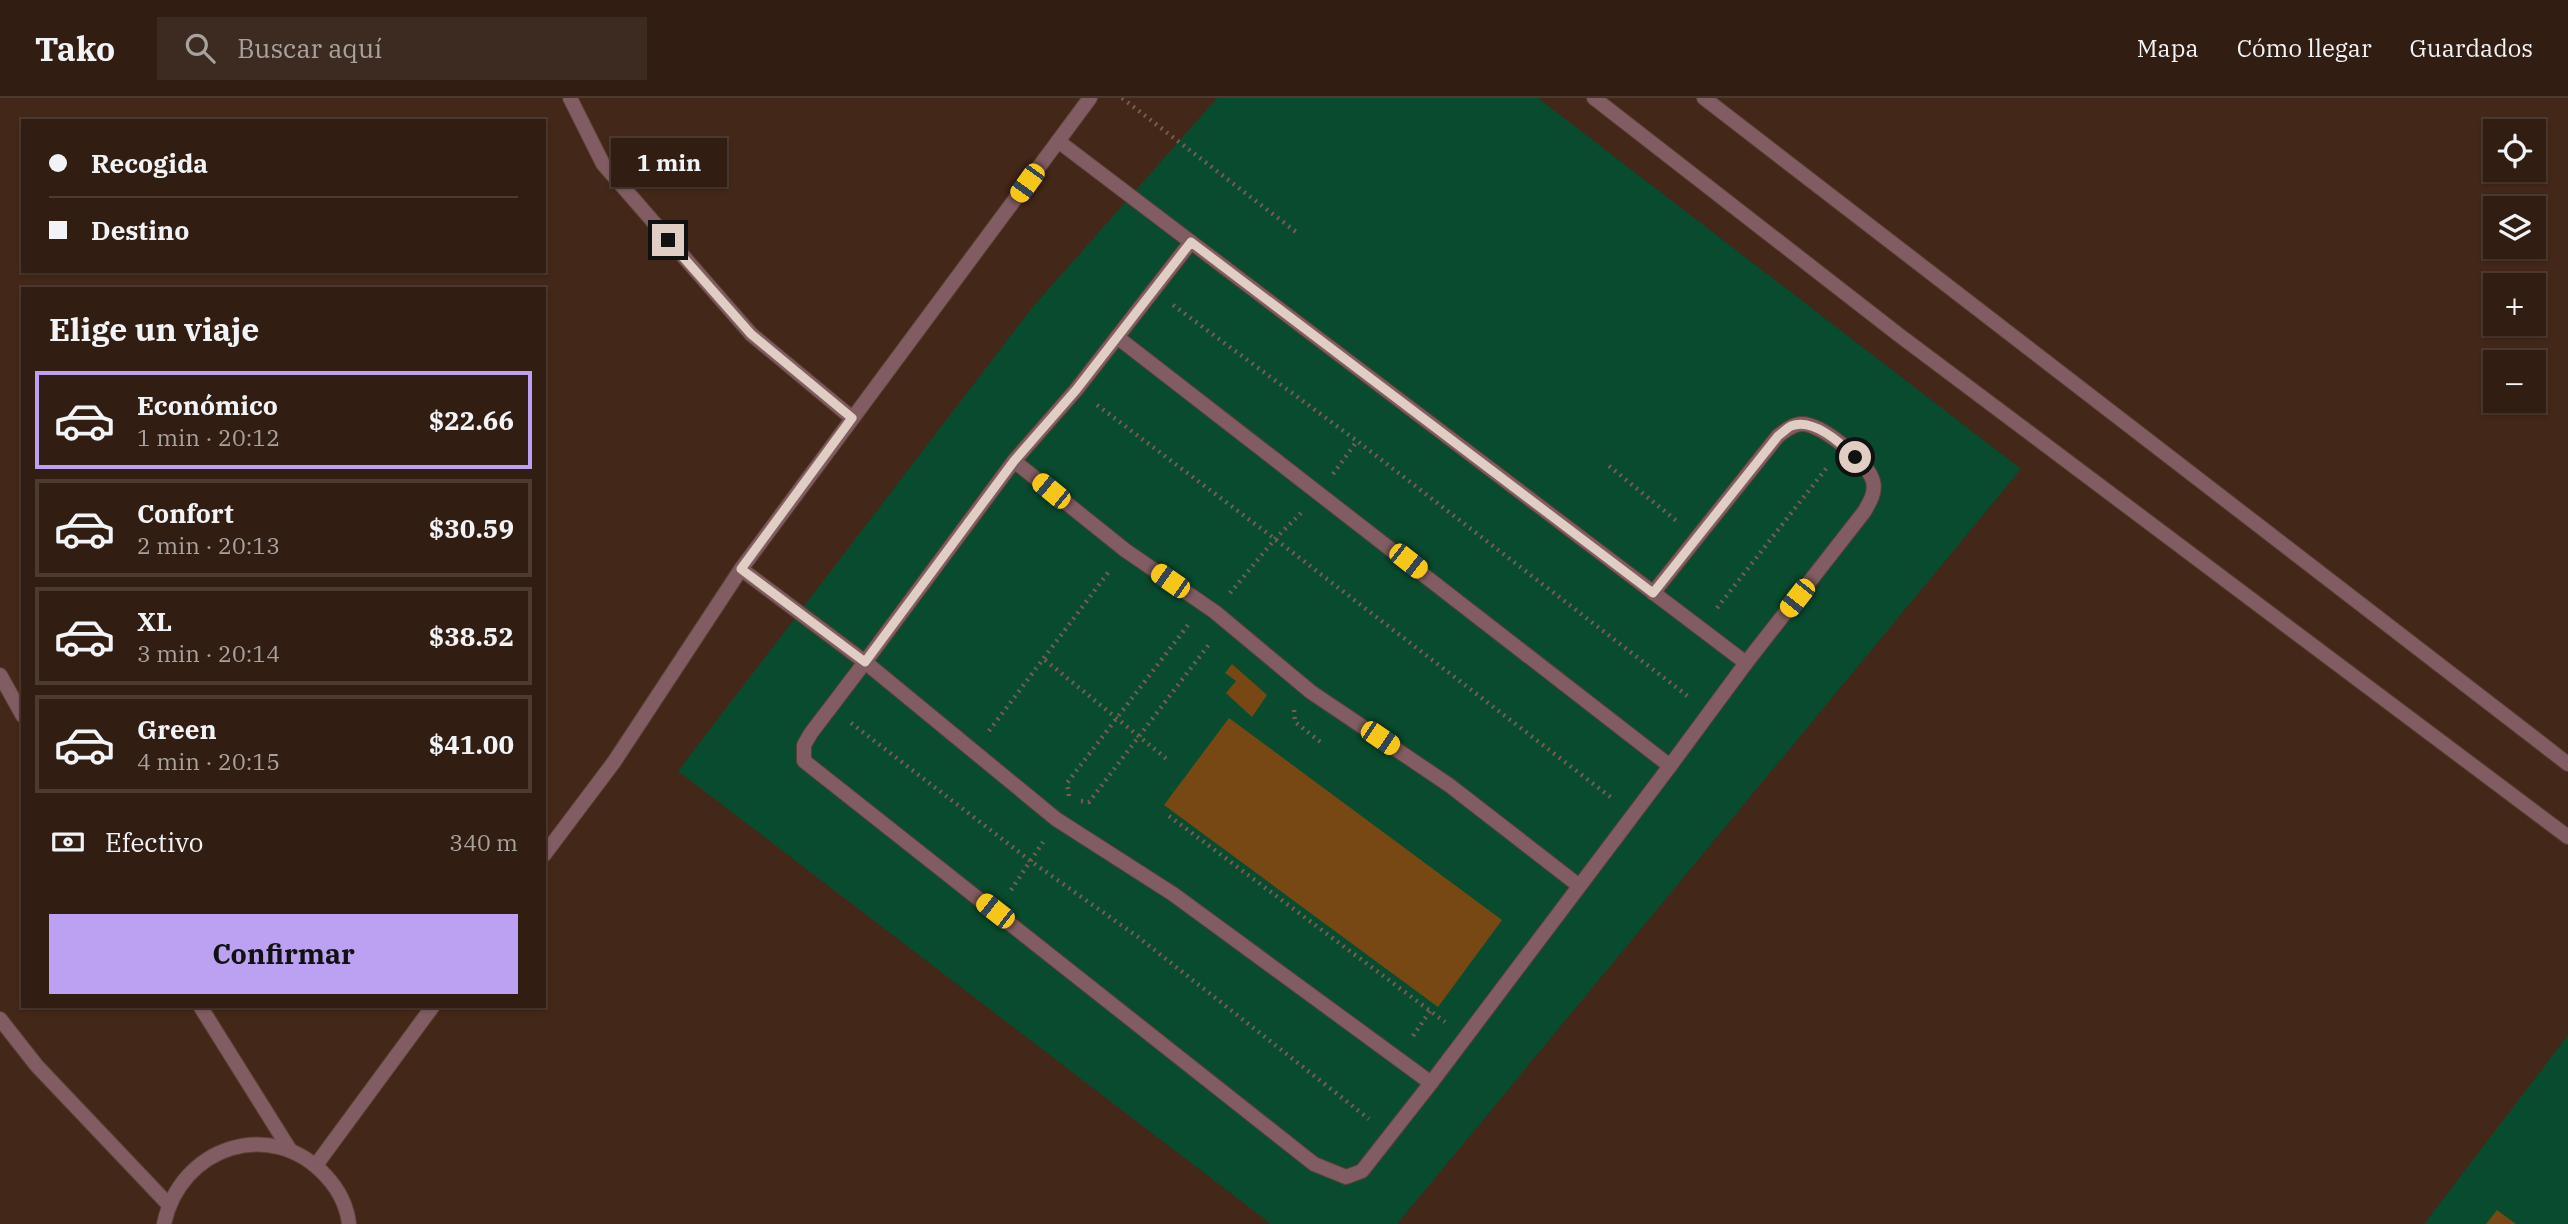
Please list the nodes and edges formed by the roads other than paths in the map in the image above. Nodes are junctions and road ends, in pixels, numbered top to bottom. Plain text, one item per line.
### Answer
1 (570, 98) edge
2 (1090, 98) edge
3 (1594, 98) edge
4 (1704, 98) edge
5 (1058, 141) junction
6 (1191, 242) junction
7 (1117, 337) junction
8 (852, 418) junction
9 (1014, 461) junction
10 (741, 569) junction
11 (1653, 593) junction
12 (865, 662) junction
13 (1746, 663) junction
14 (0, 675) edge
15 (21, 712) edge
16 (2568, 764) edge
17 (1670, 766) junction
18 (2568, 836) edge
19 (546, 852) edge
20 (1578, 885) junction
21 (201, 1008) edge
22 (432, 1008) edge
23 (0, 1019) edge
24 (1431, 1083) junction
25 (290, 1150) junction
26 (316, 1165) junction
27 (168, 1204) junction
28 (164, 1224) edge
29 (349, 1224) edge

1 - 8 street
2 - 5 street
3 - 18 street
4 - 16 street
5 - 6 street
5 - 8 street
6 - 7 street
6 - 11 street
7 - 9 street
7 - 17 street
8 - 10 street
9 - 12 street
9 - 20 street
10 - 12 street
10 - 19 street
11 - 13 street
11 - 13 street
12 - 24 street
12 - 24 street
13 - 17 street
14 - 15 street
17 - 20 street
20 - 24 street
21 - 25 street
22 - 26 street
23 - 27 street
25 - 26 street
25 - 27 street
26 - 29 street
27 - 28 street

